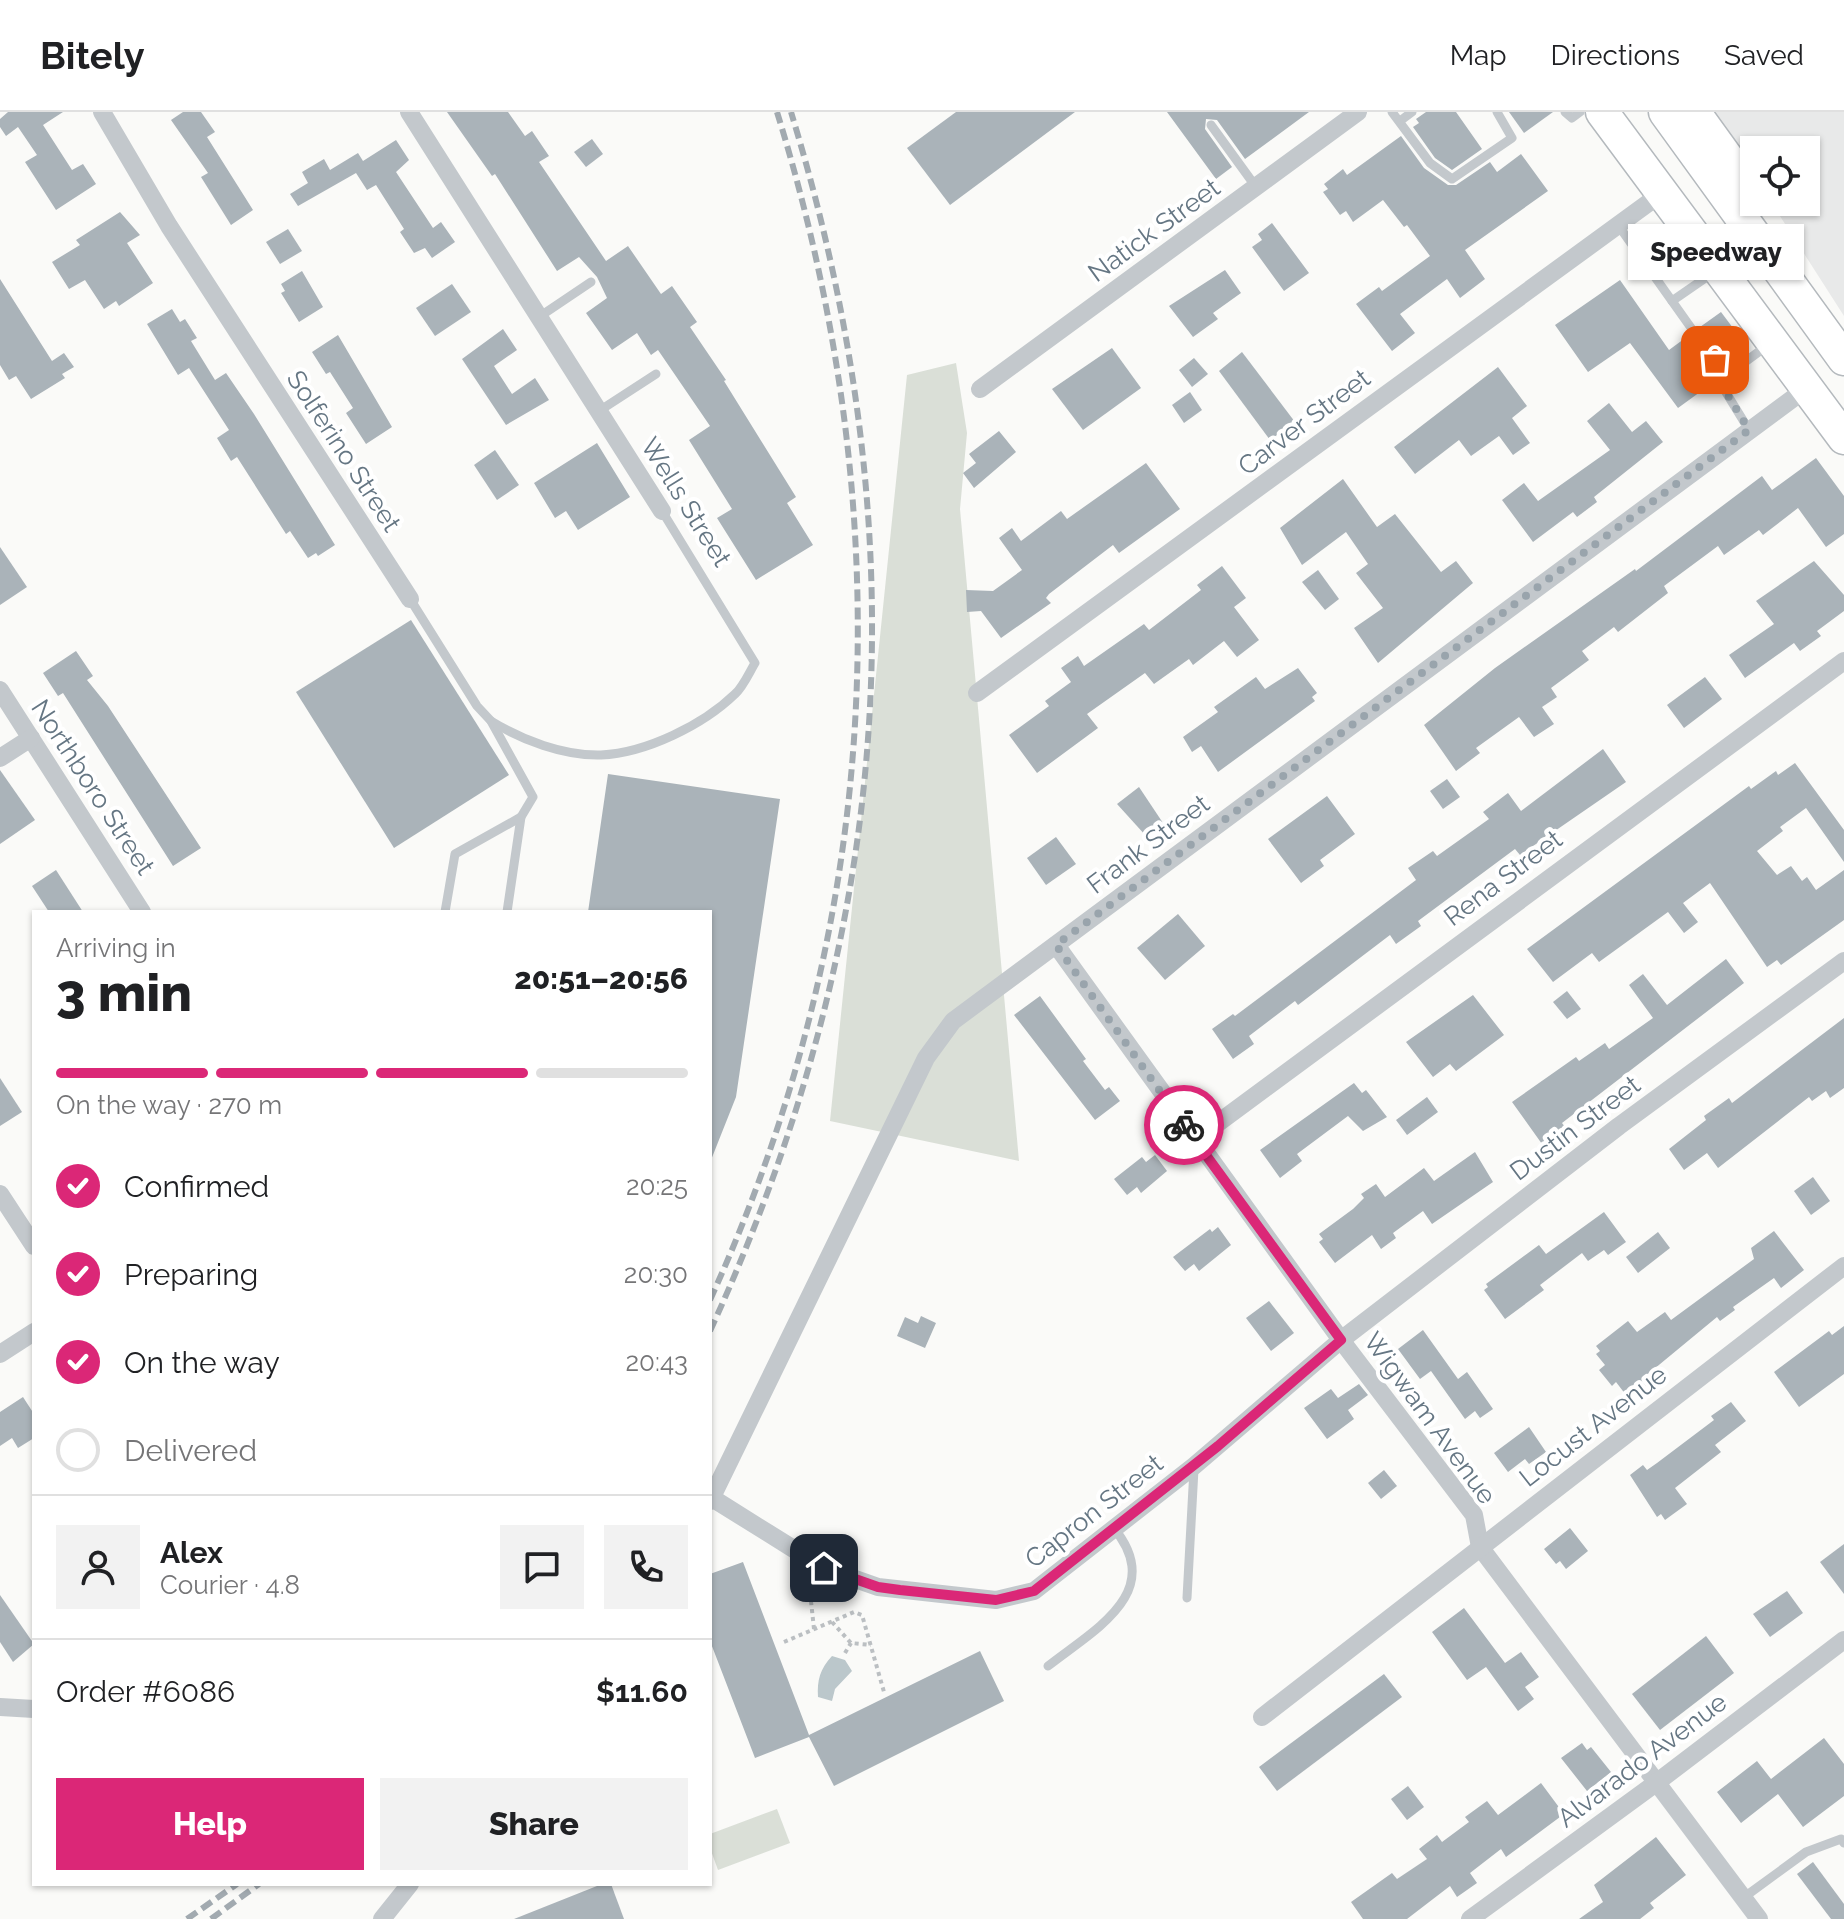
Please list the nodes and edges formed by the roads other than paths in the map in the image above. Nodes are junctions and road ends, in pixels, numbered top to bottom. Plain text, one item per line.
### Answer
1 (102, 112) edge
2 (409, 112) edge
3 (1358, 112) edge
4 (1392, 112) edge
5 (1412, 112) edge
6 (1497, 112) edge
7 (1565, 112) edge
8 (1580, 112) edge
9 (1602, 112) edge
10 (1665, 112) edge
11 (1694, 112) edge
12 (1400, 121) junction
13 (1211, 125) dead end
14 (1740, 176) edge
15 (1256, 187) junction
16 (1662, 193) junction
17 (1761, 216) edge
18 (1618, 225) junction
19 (1769, 255) junction
20 (1720, 267) junction
21 (591, 282) dead end
22 (1672, 301) junction
23 (539, 317) junction
24 (1694, 332) dead end
25 (1774, 341) junction
26 (1844, 359) edge
27 (1715, 360) dead end
28 (656, 374) dead end
29 (1719, 381) junction
30 (1807, 388) junction
31 (980, 389) dead end
32 (599, 411) junction
33 (1749, 430) junction
34 (1844, 438) edge
35 (662, 511) joint
36 (410, 599) joint
37 (1844, 661) edge
38 (0, 690) edge
39 (977, 693) dead end
40 (491, 721) junction
41 (31, 738) junction
42 (0, 758) edge
43 (521, 817) junction
44 (141, 910) edge
45 (445, 910) edge
46 (507, 910) edge
47 (1056, 945) junction
48 (1844, 961) edge
49 (1195, 1140) junction
50 (0, 1194) edge
51 (32, 1243) edge
52 (1844, 1266) edge
53 (32, 1333) edge
54 (1341, 1340) junction
55 (0, 1354) edge
56 (1194, 1466) junction
57 (712, 1498) edge
58 (712, 1501) edge
59 (1113, 1527) junction
60 (1480, 1547) junction
61 (1187, 1598) dead end
62 (1844, 1640) edge
63 (1048, 1666) dead end
64 (0, 1707) edge
65 (32, 1709) edge
66 (1262, 1717) dead end
67 (1656, 1783) junction
68 (1844, 1843) edge
69 (408, 1886) edge
70 (1743, 1898) junction
71 (382, 1919) edge
72 (1470, 1919) edge
73 (1759, 1919) edge

1 - 36 street, Solferino Street
2 - 23 street, Wells Street
3 - 15 street, Natick Street
4 - 12 lane
5 - 12 lane
6 - 12 lane
7 - 8 lane
9 - 16 highway
10 - 19 highway
11 - 14 highway
13 - 15 lane
15 - 31 street, Natick Street
16 - 18 street, Carver Street
16 - 20 highway
17 - 19 highway
18 - 22 lane
18 - 39 street, Carver Street
19 - 26 highway
20 - 22 lane
20 - 25 highway
21 - 23 lane
22 - 24 lane
23 - 32 street, Wells Street
25 - 29 lane
25 - 30 highway
27 - 29 lane
28 - 32 lane
29 - 33 lane
30 - 33 street, Frank Street
30 - 34 highway
32 - 35 street, Wells Street
33 - 47 street, Frank Street
35 - 40 lane, Wells Street
36 - 40 lane, Solferino Street
37 - 49 street, Rena Street
38 - 41 street, Northboro Street
40 - 43 lane, Solferino Street
41 - 42 street
41 - 44 street, Northboro Street
43 - 45 lane
43 - 46 lane, Solferino Street
47 - 49 street, Wigwam Avenue
47 - 57 street, Frank Street
48 - 54 street, Dustin Street
49 - 54 street, Wigwam Avenue
50 - 51 street
52 - 60 street, Locust Avenue
53 - 55 street
54 - 56 street, Capron Street
54 - 60 street, Wigwam Avenue
56 - 59 street, Capron Street
56 - 61 lane
58 - 59 street, Capron Street
59 - 63 lane
60 - 66 street, Locust Avenue
60 - 67 street, Wigwam Avenue
62 - 67 street, Alvarado Avenue
64 - 65 street
67 - 70 street, Wigwam Avenue
67 - 72 street, Alvarado Avenue
68 - 70 lane
69 - 71 street
70 - 73 street, Wigwam Avenue

